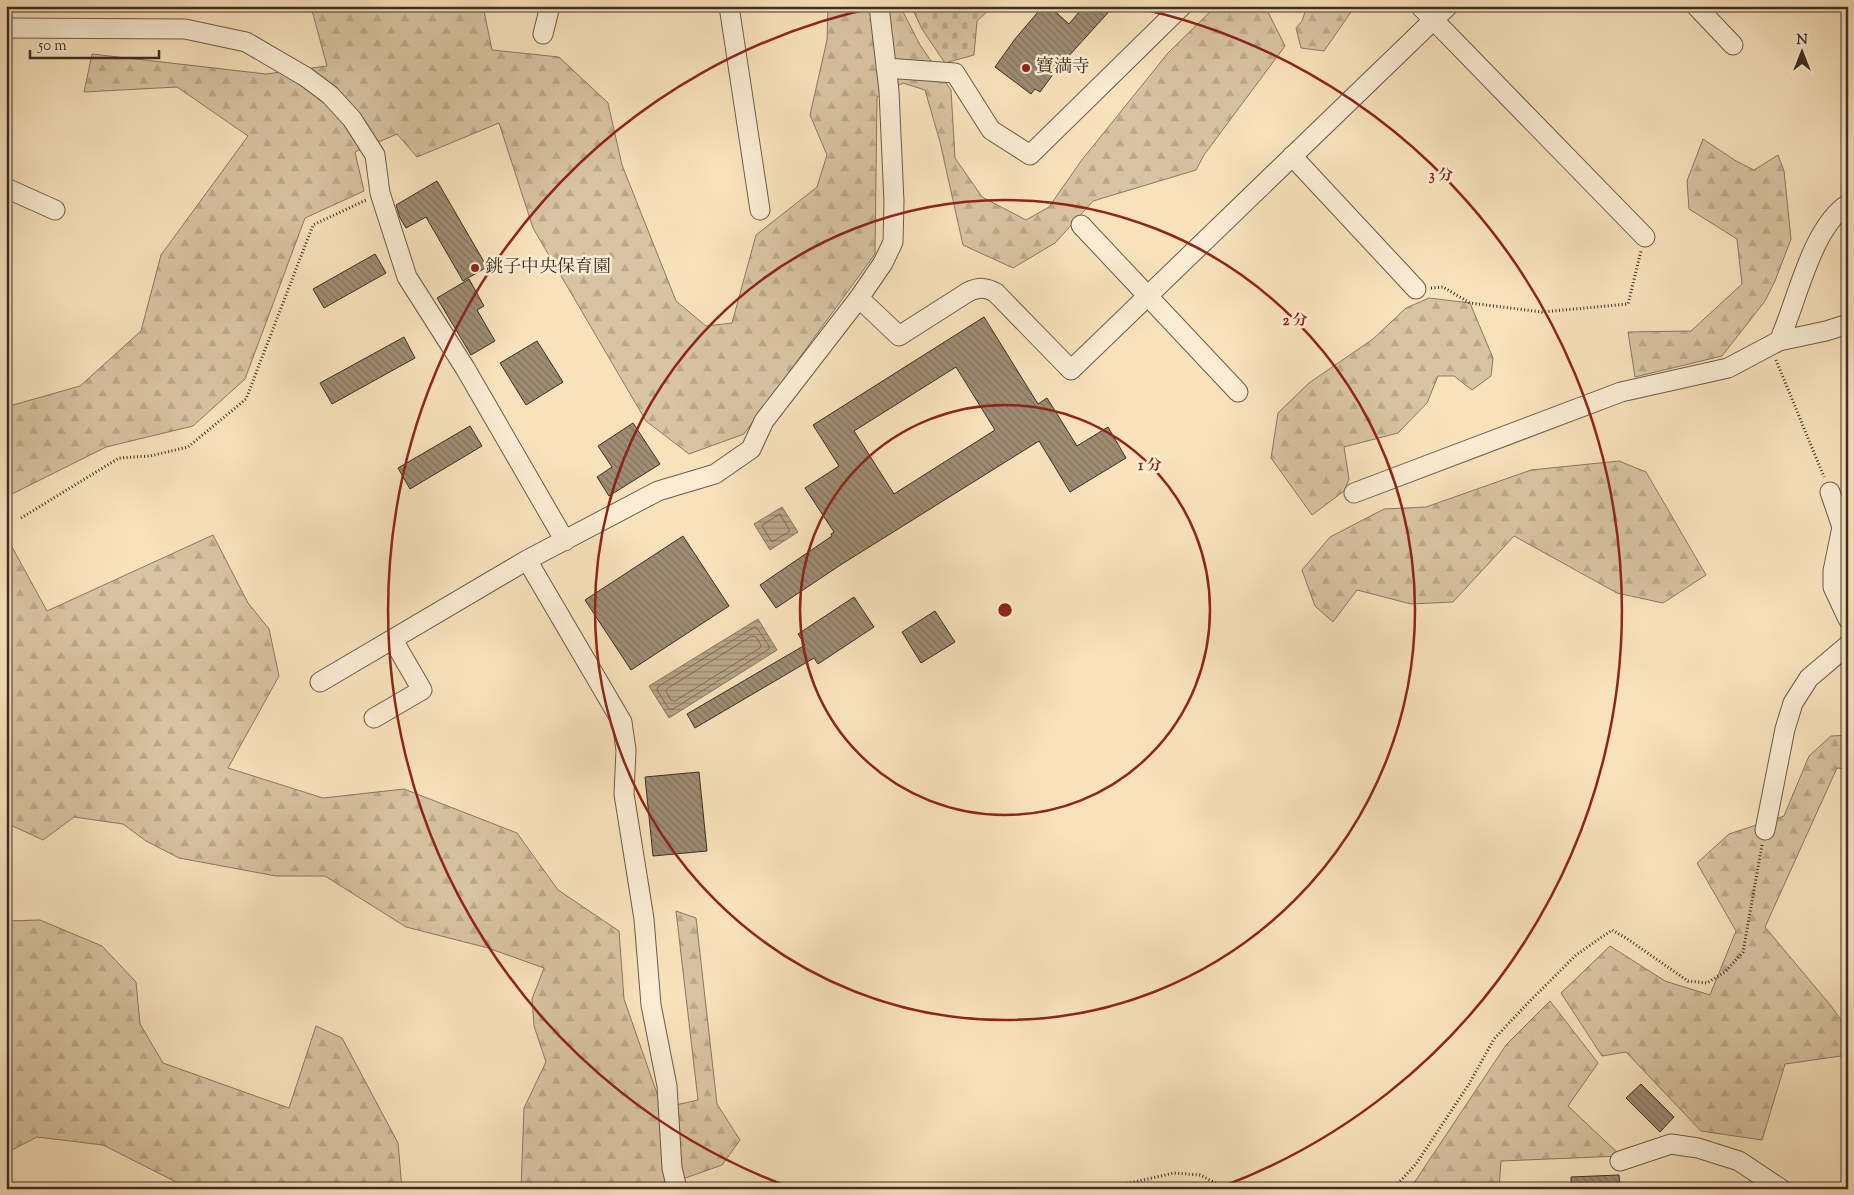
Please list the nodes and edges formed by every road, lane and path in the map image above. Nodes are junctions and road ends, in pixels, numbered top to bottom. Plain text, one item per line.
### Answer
1 (550, 6) edge
2 (729, 6) edge
3 (879, 6) edge
4 (1182, 6) edge
5 (1420, 6) edge
6 (1448, 6) edge
7 (1696, 6) edge
8 (1434, 20) junction
9 (6, 28) edge
10 (543, 34) dead end
11 (1732, 45) dead end
12 (886, 68) junction
13 (1292, 156) junction
14 (6, 188) edge
15 (380, 193) junction
16 (1848, 204) edge
17 (55, 210) dead end
18 (760, 210) dead end
19 (1081, 225) dead end
20 (1645, 237) joint
21 (1416, 289) joint
22 (1148, 295) junction
23 (858, 298) junction
24 (1848, 324) edge
25 (1775, 344) junction
26 (1238, 392) dead end
27 (1830, 492) joint
28 (1354, 494) dead end
29 (20, 518) dead end
30 (565, 541) junction
31 (527, 560) junction
32 (1848, 619) edge
33 (393, 640) junction
34 (1848, 645) edge
35 (320, 682) dead end
36 (374, 718) dead end
37 (1765, 830) joint
38 (1620, 1161) dead end
39 (677, 1189) edge
40 (1103, 1189) edge
41 (1228, 1189) edge
42 (1394, 1189) edge
43 (1781, 1189) edge

1 - 10 street
2 - 18 street
3 - 12 street
4 - 12 street
5 - 8 street
6 - 8 street
7 - 11 street
8 - 13 street
8 - 20 street
9 - 15 street
12 - 23 street
13 - 21 street
13 - 22 street
14 - 17 street
15 - 29 path
15 - 30 street
16 - 25 street
19 - 22 street
20 - 21 path
22 - 23 street
22 - 26 street
23 - 30 street
24 - 25 street
25 - 27 path
25 - 28 street
27 - 32 street
30 - 31 street
31 - 33 street
31 - 39 street
33 - 35 street
33 - 36 street
34 - 37 street
37 - 42 path
38 - 43 street
40 - 41 path

